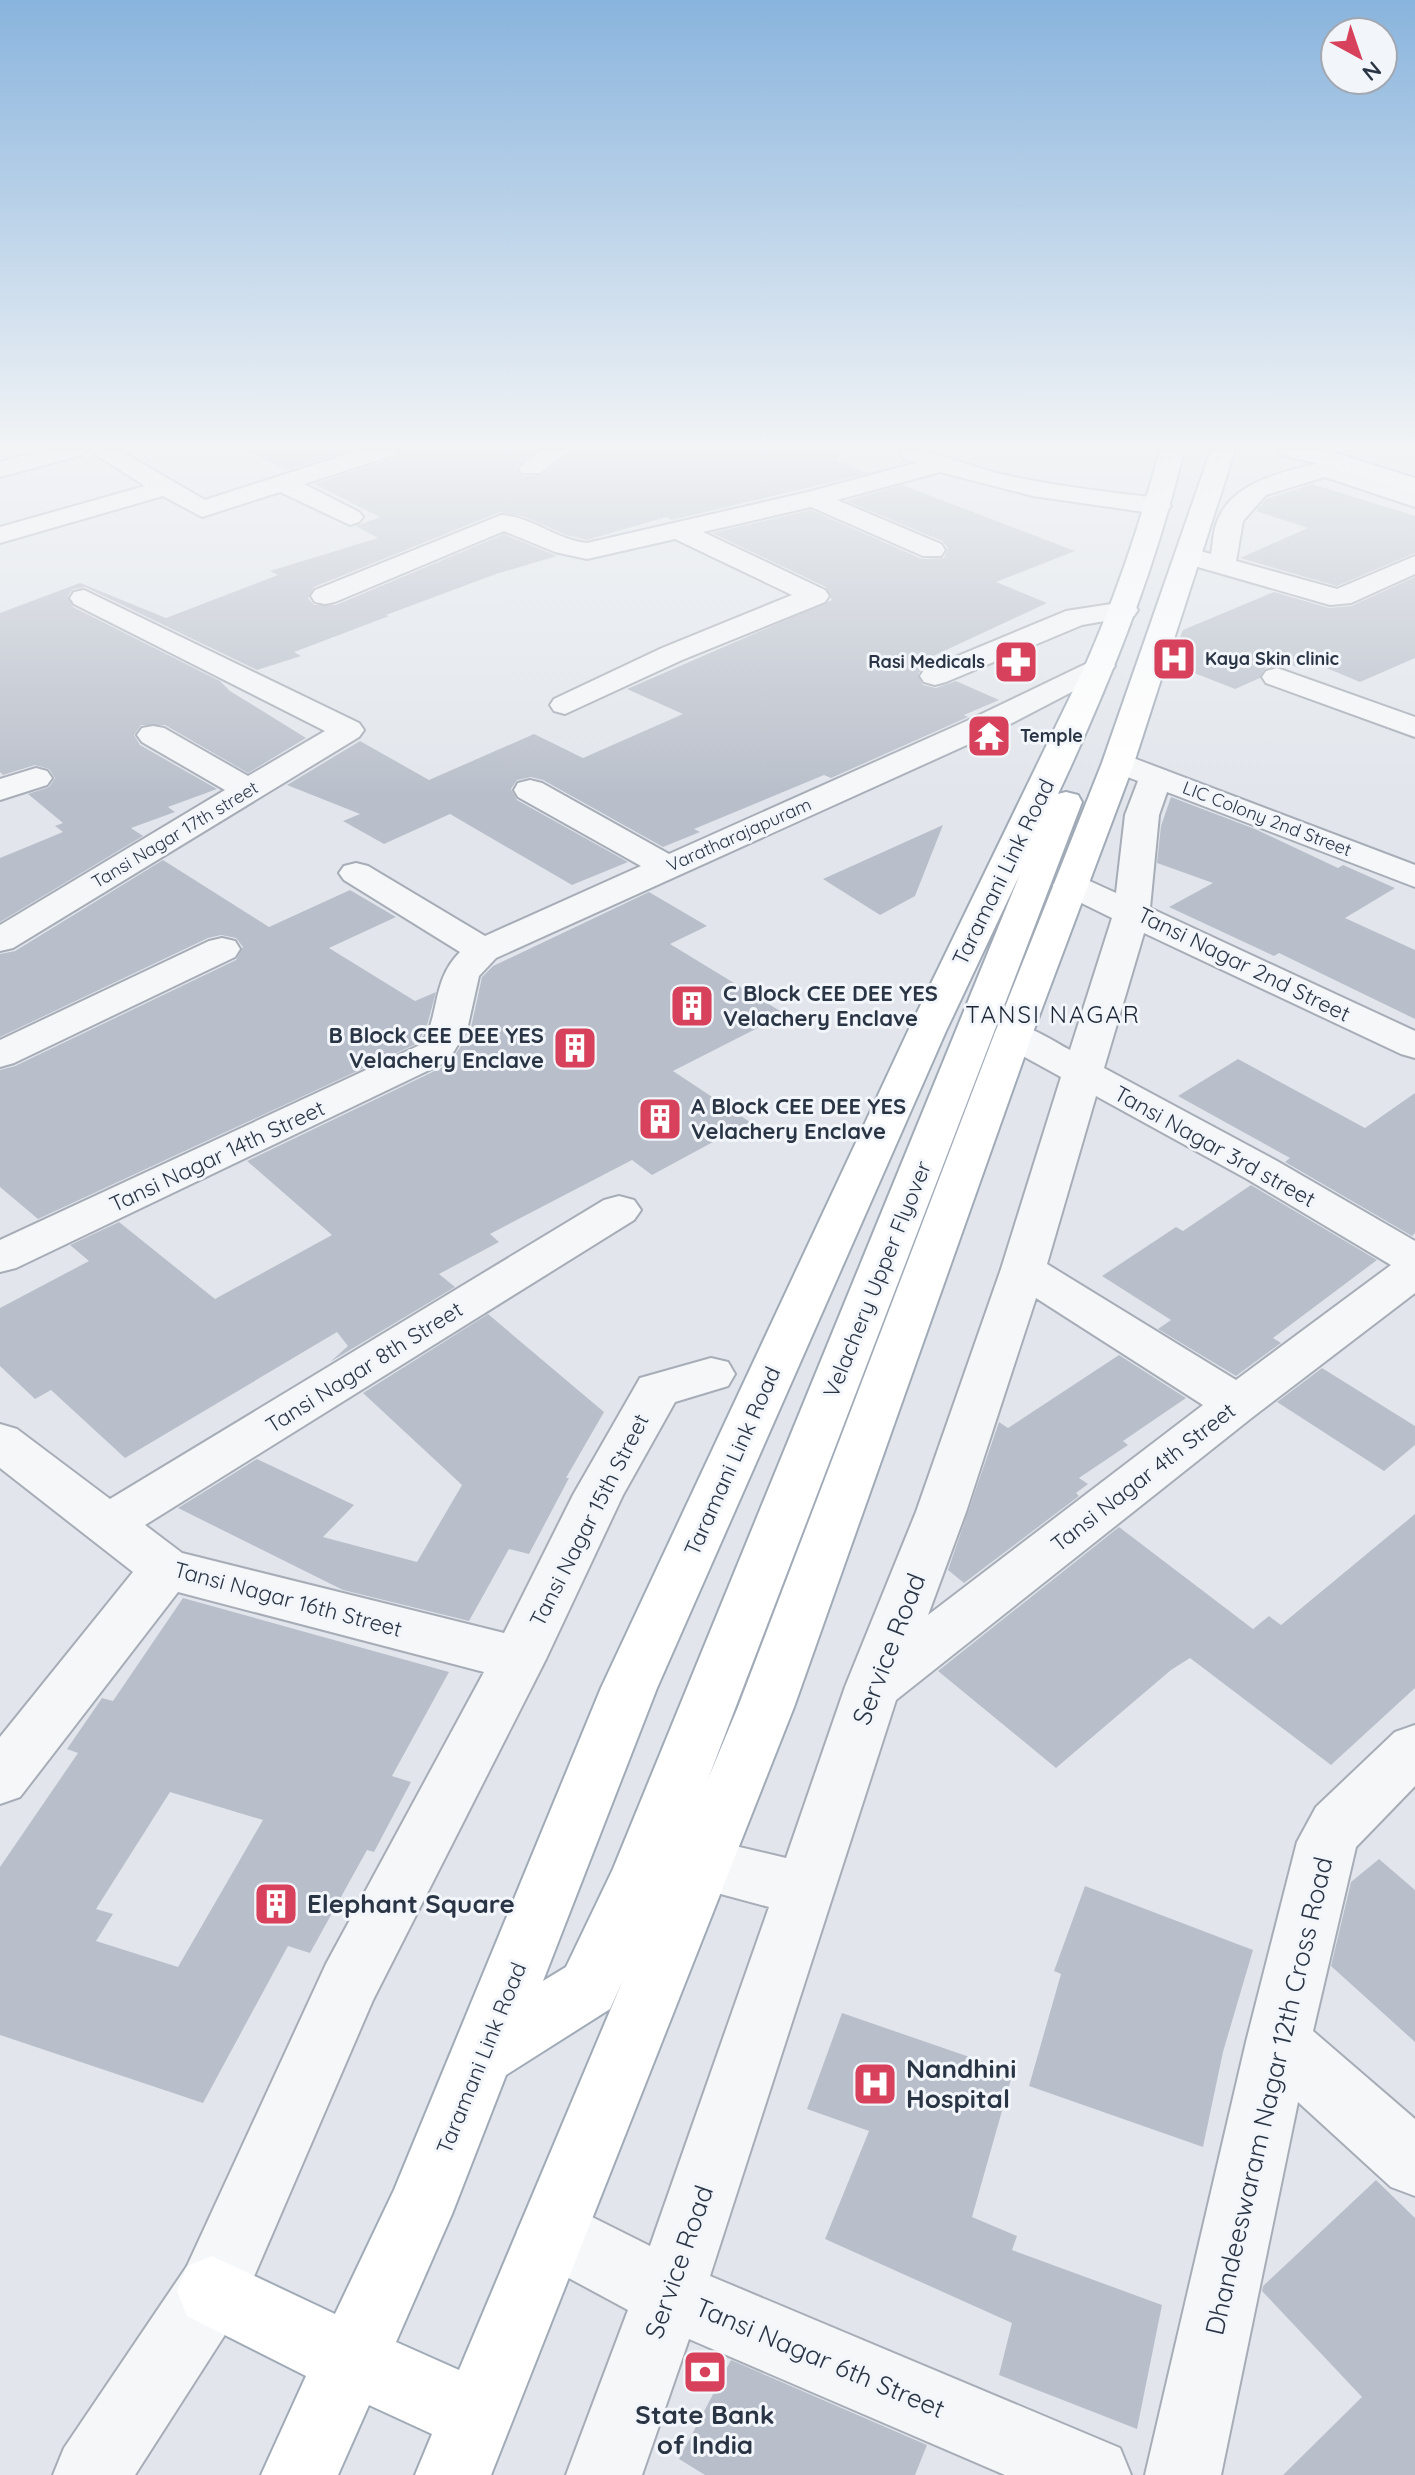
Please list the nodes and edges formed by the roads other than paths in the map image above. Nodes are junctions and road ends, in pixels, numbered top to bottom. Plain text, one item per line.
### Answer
1 (399, 566) edge
2 (752, 566) edge
3 (1139, 566) edge
4 (1157, 566) edge
5 (1185, 566) edge
6 (1224, 566) edge
7 (1412, 566) edge
8 (325, 596) dead end
9 (84, 598) dead end
10 (1124, 610) junction
11 (1100, 666) junction
12 (935, 676) dead end
13 (1277, 677) dead end
14 (565, 705) dead end
15 (1415, 728) edge
16 (153, 735) dead end
17 (36, 778) dead end
18 (1138, 785) junction
19 (0, 790) edge
20 (249, 790) junction
21 (530, 790) dead end
22 (668, 867) junction
23 (356, 873) dead end
24 (1415, 877) edge
25 (1071, 885) junction
26 (1132, 911) junction
27 (0, 940) edge
28 (222, 949) dead end
29 (483, 950) junction
30 (1013, 1035) junction
31 (1415, 1046) edge
32 (434, 1053) joint
33 (0, 1055) edge
34 (1081, 1073) junction
35 (619, 1210) dead end
36 (1, 1256) edge
37 (1415, 1260) edge
38 (1023, 1269) junction
39 (1415, 1270) edge
40 (711, 1374) dead end
41 (1237, 1404) junction
42 (0, 1442) edge
43 (108, 1524) junction
44 (166, 1569) junction
45 (519, 1659) junction
46 (873, 1687) junction
47 (1415, 1749) edge
48 (0, 1780) edge
49 (672, 1868) junction
50 (804, 1889) junction
51 (1278, 2042) junction
52 (484, 2053) junction
53 (1415, 2163) edge
54 (552, 2232) junction
55 (212, 2291) junction
56 (669, 2294) junction
57 (350, 2359) junction
58 (465, 2446) edge
59 (91, 2475) edge
60 (299, 2475) edge
61 (604, 2475) edge
62 (1093, 2475) edge
63 (1183, 2475) edge

1 - 8 street
2 - 14 street
3 - 10 main road, Taramani Link Road
4 - 49 main road, Velachery Upper Flyover
5 - 18 main road
6 - 7 street
9 - 20 street, Tansi Nagar 17th street
10 - 11 main road, Taramani Link Road
10 - 12 street
11 - 22 street, Varatharajapuram
11 - 52 main road, Taramani Link Road
13 - 15 street
16 - 20 street
17 - 19 street
18 - 24 street, LIC Colony 2nd Street
18 - 25 main road
18 - 26 street, Service Road
20 - 27 street, Tansi Nagar 17th street
21 - 22 street
22 - 29 street, Varatharajapuram
23 - 29 street
25 - 26 street, Tansi Nagar 2nd Street
25 - 30 main road
26 - 31 street, Tansi Nagar 2nd Street
26 - 34 street, Service Road
28 - 33 street
29 - 32 street, Varatharajapuram
30 - 34 street, Tansi Nagar 3rd street
30 - 49 main road
32 - 36 street, Tansi Nagar 14th Street
34 - 37 street, Tansi Nagar 3rd street
34 - 38 street, Service Road
35 - 43 street, Tansi Nagar 8th Street
38 - 41 street
38 - 46 street, Service Road
39 - 41 street, Tansi Nagar 4th Street
40 - 45 street, Tansi Nagar 15th Street
41 - 46 street, Tansi Nagar 4th Street
42 - 43 street, Tansi Nagar 16th Street
43 - 44 street, Tansi Nagar 16th Street
44 - 45 street, Tansi Nagar 16th Street
44 - 48 street
45 - 55 street, Tansi Nagar 15th Street
46 - 50 street, Service Road
47 - 51 street, Dhandeeswaram Nagar 12th Cross Road
49 - 50 street
49 - 52 main road, Velachery Upper Flyover
49 - 54 main road
50 - 56 street, Service Road
51 - 53 street
51 - 63 street, Dhandeeswaram Nagar 12th Cross Road
52 - 57 main road, Taramani Link Road
54 - 56 street, Tansi Nagar 6th Street
54 - 58 main road
55 - 57 main road
55 - 59 street, Tansi Nagar 15th Street
56 - 61 street, Service Road
56 - 62 street, Tansi Nagar 6th Street
57 - 58 main road
57 - 60 main road, Taramani Link Road

